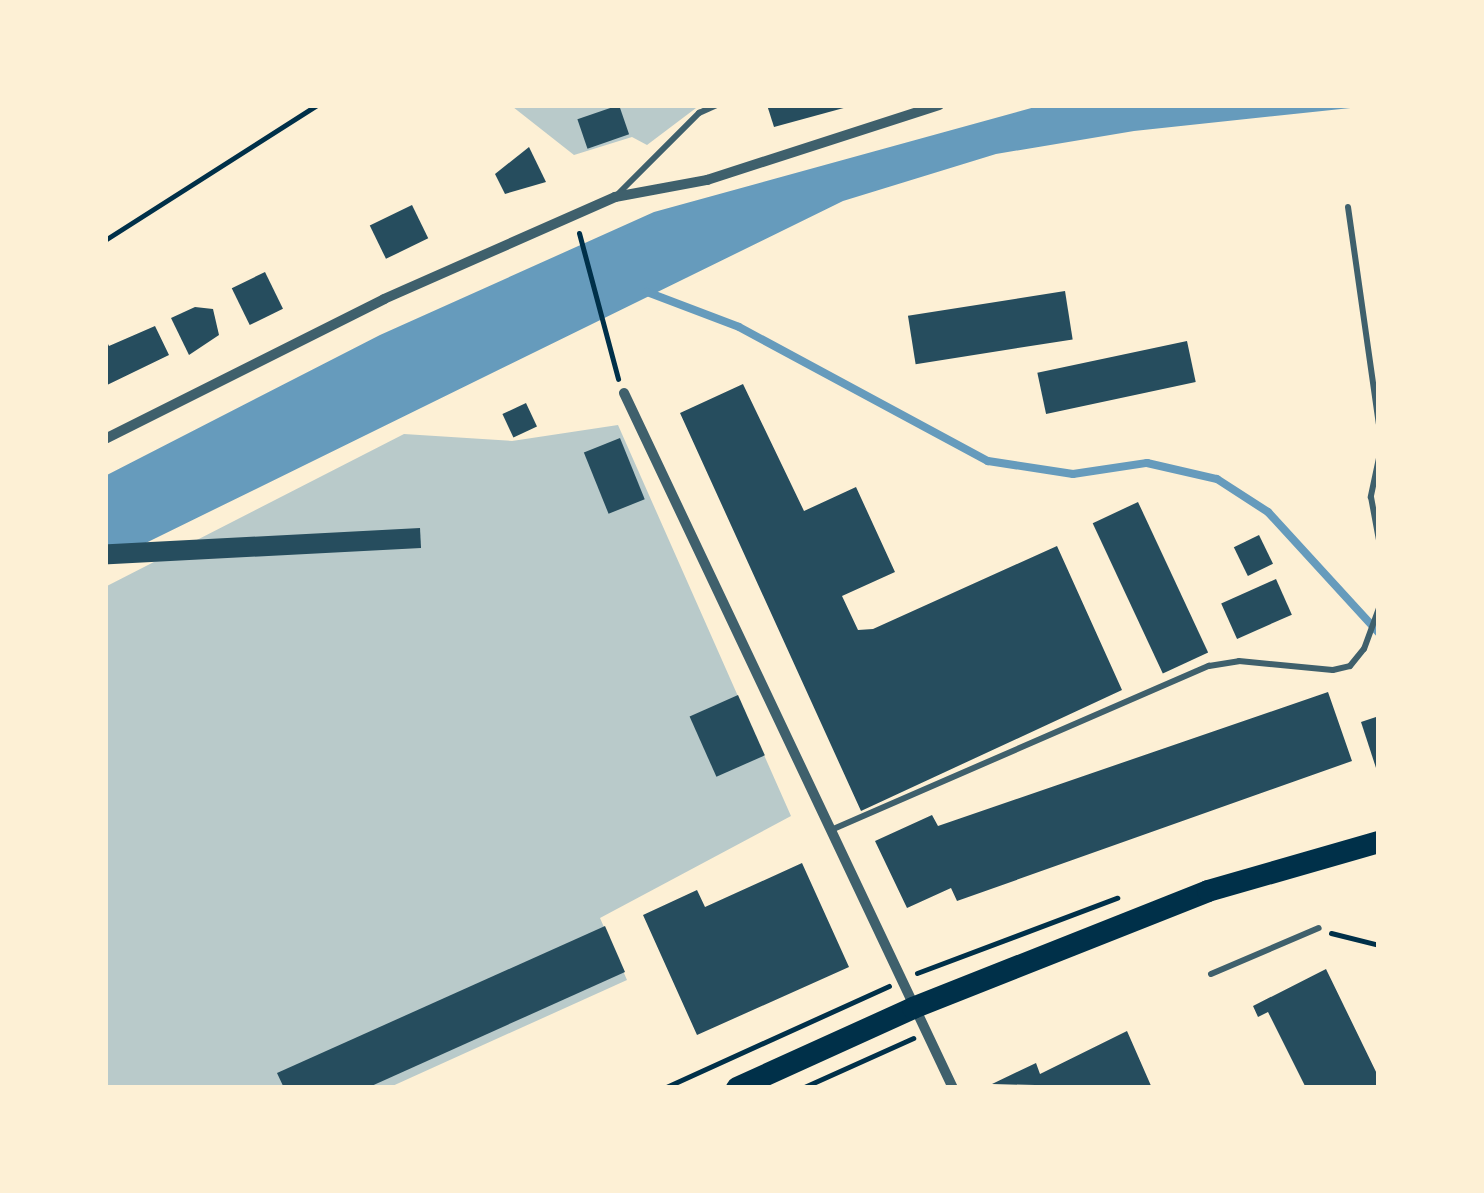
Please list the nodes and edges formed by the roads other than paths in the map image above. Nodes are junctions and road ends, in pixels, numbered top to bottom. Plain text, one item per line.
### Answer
1 (716, 105) edge
2 (939, 105) edge
3 (615, 197) junction
4 (1348, 207) dead end
5 (624, 393) dead end
6 (1379, 424) edge
7 (105, 439) edge
8 (1379, 458) edge
9 (1379, 540) edge
10 (1379, 608) edge
11 (831, 830) junction
12 (1379, 842) edge
13 (1319, 928) road end
14 (1211, 974) dead end
15 (914, 1008) junction
16 (738, 1088) edge
17 (953, 1088) edge

1 - 3 lane
2 - 3 street
3 - 7 street
4 - 6 lane
5 - 11 street
8 - 9 lane
10 - 11 lane
11 - 15 street
12 - 15 main road
13 - 14 lane
15 - 16 main road
15 - 17 street

